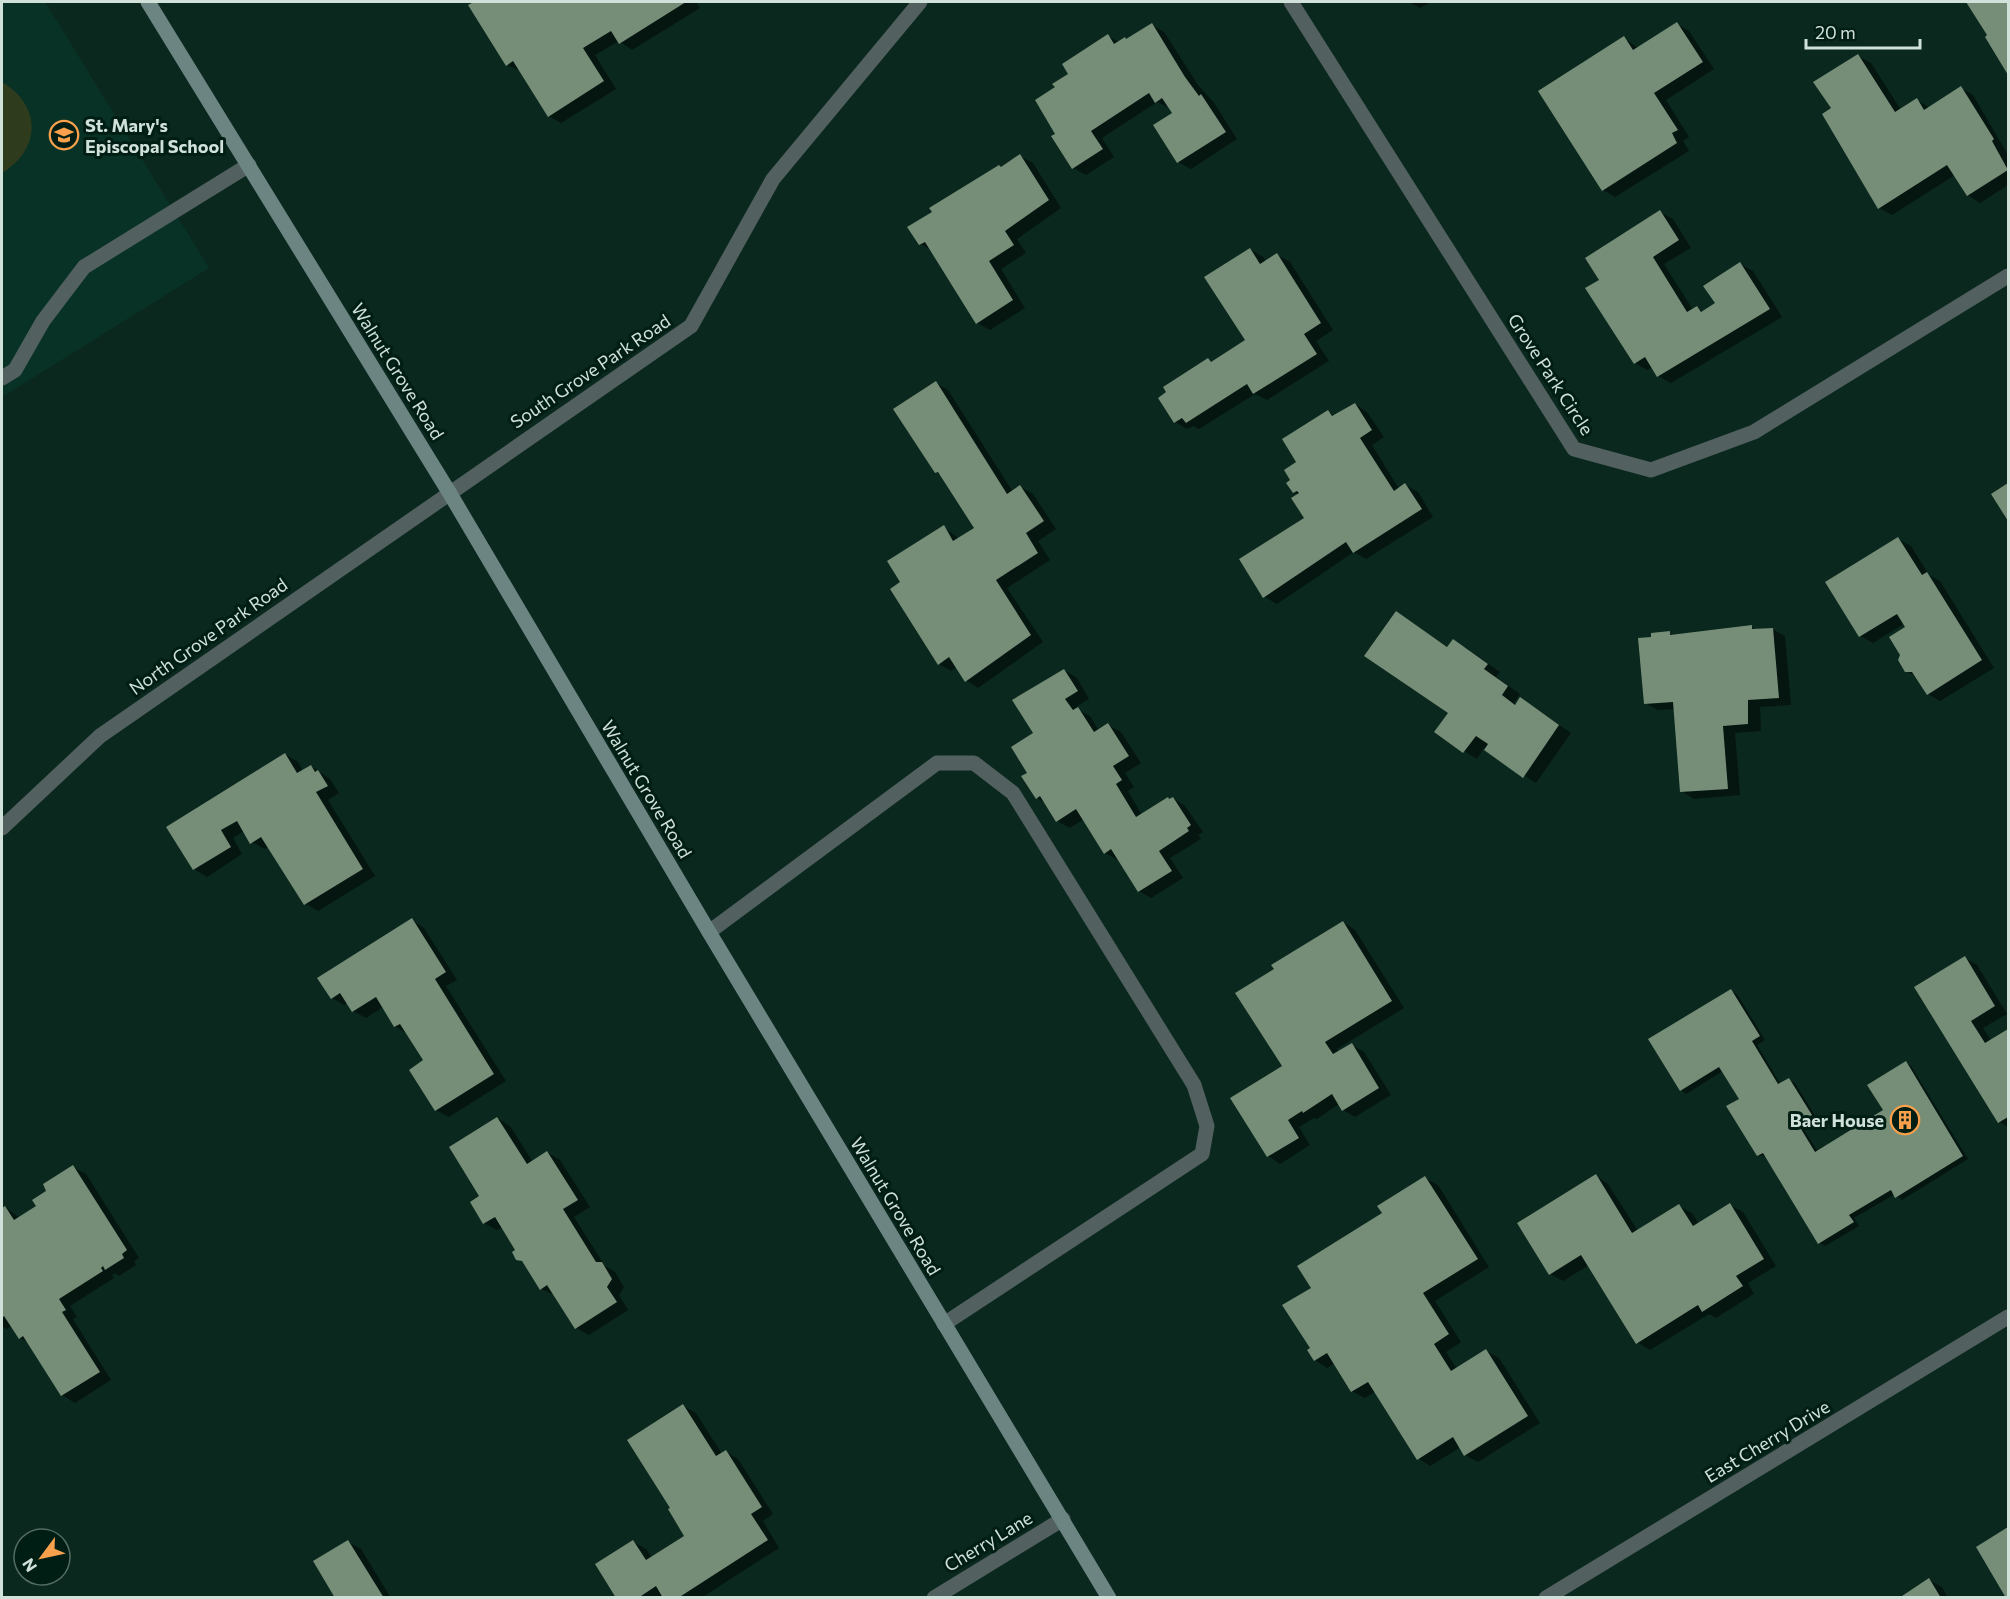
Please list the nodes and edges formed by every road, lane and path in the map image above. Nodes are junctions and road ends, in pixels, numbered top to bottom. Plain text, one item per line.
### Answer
1 (148, 2) edge
2 (920, 2) edge
3 (1291, 2) edge
4 (249, 165) junction
5 (2008, 276) edge
6 (2, 378) edge
7 (449, 492) junction
8 (2, 828) edge
9 (709, 932) junction
10 (2008, 1317) edge
11 (944, 1324) junction
12 (1063, 1519) junction
13 (934, 1598) edge
14 (1109, 1598) edge
15 (1546, 1598) edge

1 - 4 main road, Walnut Grove Road
2 - 7 street, South Grove Park Road
3 - 5 street, Grove Park Circle
4 - 6 street
4 - 7 main road, Walnut Grove Road
7 - 8 street, North Grove Park Road
7 - 9 main road, Walnut Grove Road
9 - 11 main road, Walnut Grove Road
9 - 11 street
10 - 15 street, East Cherry Drive
11 - 12 main road, Walnut Grove Road
12 - 13 street, Cherry Lane
12 - 14 main road, Walnut Grove Road

